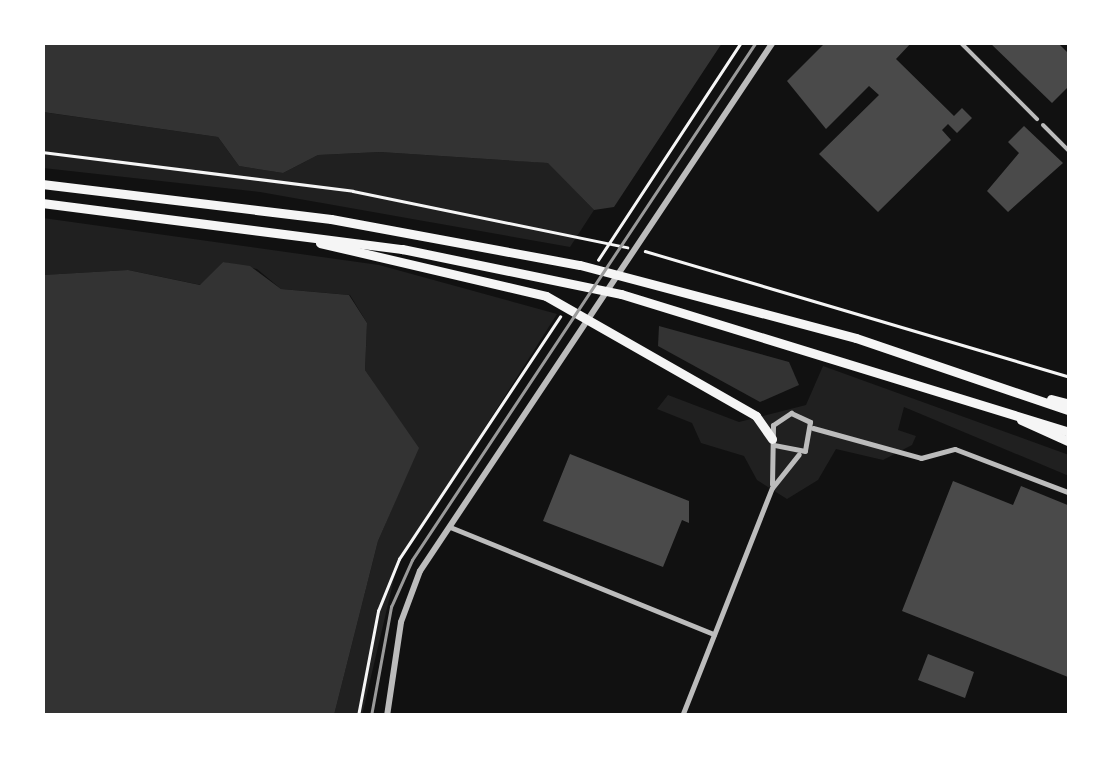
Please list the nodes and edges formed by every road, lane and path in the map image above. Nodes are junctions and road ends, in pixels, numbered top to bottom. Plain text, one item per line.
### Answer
1 (741, 42) edge
2 (773, 42) edge
3 (960, 42) edge
4 (725, 70) dead end
5 (1037, 120) dead end
6 (1043, 126) dead end
7 (42, 152) edge
8 (1070, 152) edge
9 (42, 184) edge
10 (42, 203) edge
11 (264, 229) junction
12 (1070, 378) edge
13 (964, 394) junction
14 (1070, 408) edge
15 (813, 428) junction
16 (1070, 432) edge
17 (773, 442) junction
18 (1070, 442) edge
19 (799, 454) junction
20 (772, 488) junction
21 (1070, 493) edge
22 (441, 497) dead end
23 (450, 526) junction
24 (714, 634) junction
25 (358, 716) edge
26 (387, 716) edge
27 (682, 716) edge

1 - 4 path
2 - 23 street
3 - 5 street
6 - 8 street
7 - 12 path
9 - 14 highway
10 - 11 highway
11 - 13 highway
11 - 17 highway
13 - 16 highway
13 - 18 highway
15 - 17 street
15 - 19 street
15 - 21 street
17 - 19 street
17 - 20 street
19 - 20 street
20 - 24 street
22 - 25 path
23 - 24 street
23 - 26 street
24 - 27 street

